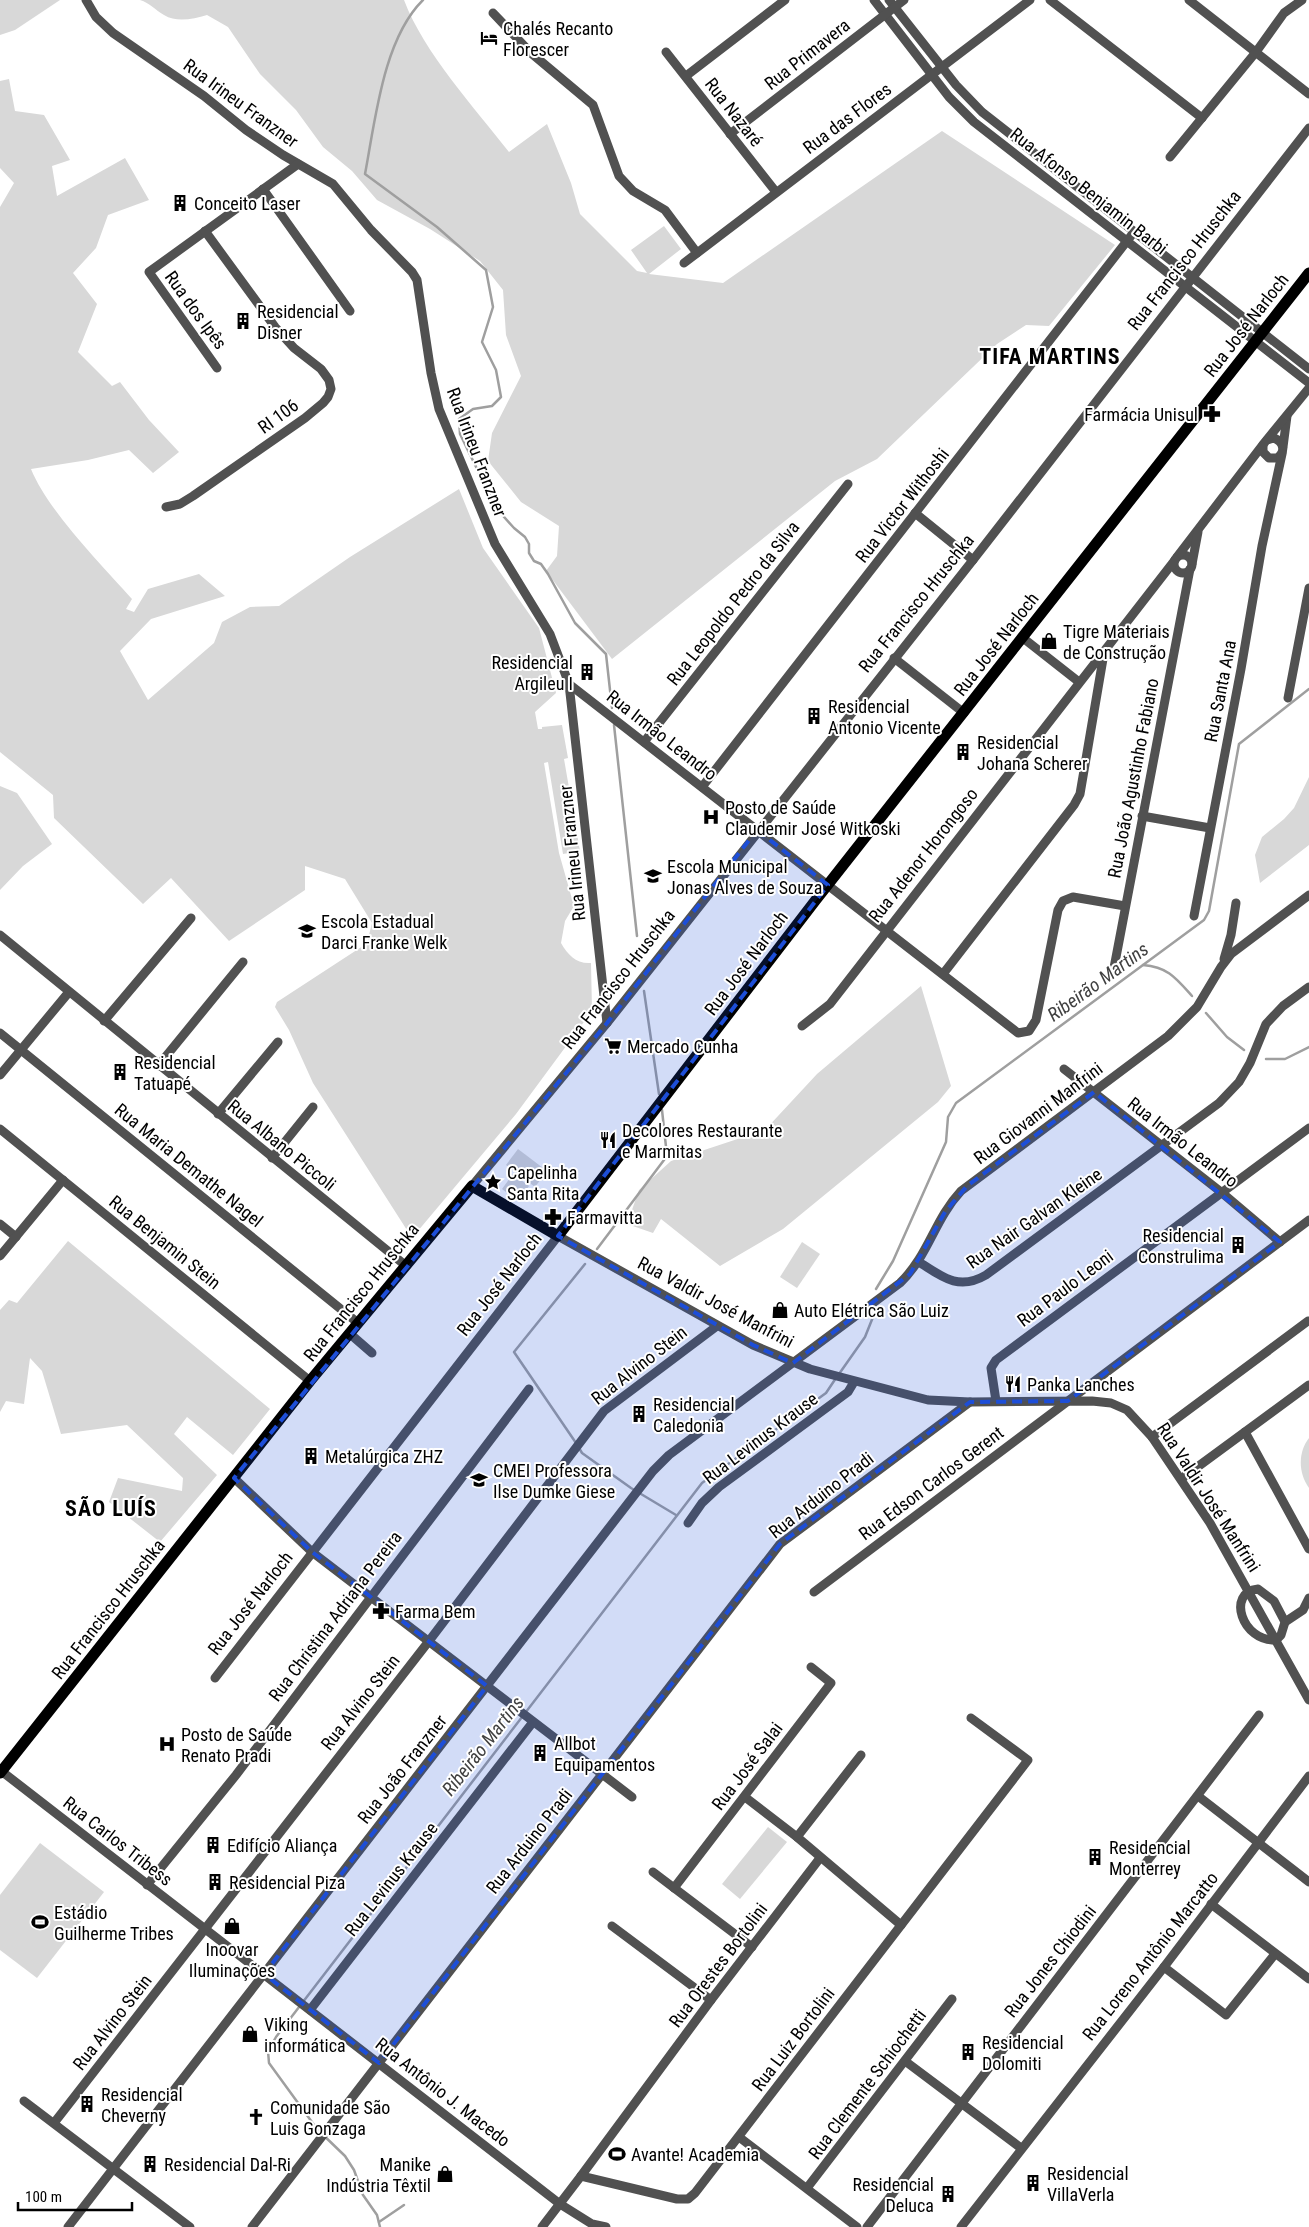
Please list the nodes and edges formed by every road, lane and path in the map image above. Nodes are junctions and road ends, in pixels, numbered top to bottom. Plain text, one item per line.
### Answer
1 (86, 0) edge
2 (785, 0) edge
3 (874, 0) edge
4 (904, 0) edge
5 (1030, 0) edge
6 (1050, 0) edge
7 (1189, 0) edge
8 (1302, 0) edge
9 (892, 3) edge
10 (493, 13) dead end
11 (885, 14) junction
12 (666, 52) dead end
13 (1256, 52) junction
14 (942, 67) junction
15 (931, 75) junction
16 (686, 76) junction
17 (1309, 94) edge
18 (1202, 118) junction
19 (1309, 128) edge
20 (730, 134) junction
21 (1170, 157) dead end
22 (298, 164) junction
23 (263, 189) junction
24 (776, 192) junction
25 (205, 231) junction
26 (1134, 232) junction
27 (1126, 242) junction
28 (697, 253) junction
29 (684, 263) dead end
30 (1309, 273) edge
31 (1192, 278) junction
32 (1185, 287) junction
33 (350, 311) dead end
34 (1259, 337) junction
35 (217, 368) dead end
36 (1309, 369) edge
37 (1309, 383) edge
38 (1309, 388) edge
39 (1287, 416) junction
40 (1265, 442) junction
41 (1277, 454) junction
42 (1242, 473) junction
43 (848, 484) dead end
44 (166, 507) dead end
45 (915, 513) junction
46 (1198, 529) junction
47 (1176, 558) junction
48 (973, 560) junction
49 (1191, 568) junction
50 (1179, 572) junction
51 (1159, 582) junction
52 (1309, 588) edge
53 (1188, 589) junction
54 (1023, 638) junction
55 (1305, 638) edge
56 (1104, 650) junction
57 (894, 658) junction
58 (1079, 682) junction
59 (570, 684) junction
60 (1288, 698) dead end
61 (964, 713) junction
62 (644, 742) junction
63 (702, 787) junction
64 (1142, 816) junction
65 (1210, 828) junction
66 (757, 830) junction
67 (828, 885) junction
68 (1309, 895) edge
69 (1236, 903) dead end
70 (1124, 906) junction
71 (1194, 916) dead end
72 (191, 918) dead end
73 (886, 930) junction
74 (0, 935) edge
75 (243, 962) dead end
76 (1220, 967) junction
77 (943, 974) junction
78 (1113, 974) dead end
79 (1309, 987) edge
80 (69, 992) junction
81 (104, 1021) junction
82 (607, 1023) junction
83 (802, 1026) dead end
84 (0, 1033) edge
85 (278, 1042) dead end
86 (21, 1050) junction
87 (158, 1066) junction
88 (1064, 1070) dead end
89 (0, 1075) edge
90 (1094, 1092) junction
91 (313, 1107) dead end
92 (218, 1114) junction
93 (1309, 1128) edge
94 (0, 1129) edge
95 (1162, 1146) junction
96 (272, 1158) junction
97 (63, 1180) junction
98 (472, 1186) junction
99 (1221, 1192) junction
100 (1309, 1220) edge
101 (0, 1224) edge
102 (558, 1236) junction
103 (16, 1237) junction
104 (1280, 1242) junction
105 (0, 1256) edge
106 (919, 1262) junction
107 (405, 1265) junction
108 (1308, 1321) edge
109 (358, 1323) junction
110 (717, 1326) junction
111 (349, 1333) junction
112 (372, 1353) dead end
113 (793, 1363) junction
114 (310, 1381) junction
115 (854, 1382) junction
116 (1309, 1385) edge
117 (529, 1389) dead end
118 (1068, 1401) junction
119 (970, 1402) junction
120 (996, 1402) junction
121 (1246, 1432) junction
122 (1152, 1437) junction
123 (234, 1478) junction
124 (1181, 1479) junction
125 (688, 1523) dead end
126 (1309, 1550) edge
127 (312, 1552) junction
128 (1248, 1590) junction
129 (814, 1592) dead end
130 (370, 1597) junction
131 (1309, 1598) edge
132 (1285, 1622) junction
133 (1276, 1640) junction
134 (429, 1641) junction
135 (811, 1667) dead end
136 (215, 1678) dead end
137 (487, 1686) junction
138 (1309, 1700) edge
139 (1259, 1715) dead end
140 (971, 1718) dead end
141 (531, 1720) junction
142 (861, 1755) dead end
143 (1, 1771) edge
144 (602, 1773) junction
145 (1309, 1776) edge
146 (1198, 1796) junction
147 (632, 1797) dead end
148 (745, 1797) junction
149 (797, 1837) junction
150 (1257, 1842) junction
151 (820, 1858) junction
152 (653, 1872) dead end
153 (1309, 1882) edge
154 (147, 1885) junction
155 (674, 1888) junction
156 (1211, 1904) junction
157 (901, 1924) junction
158 (612, 1926) dead end
159 (204, 1928) junction
160 (752, 1947) junction
161 (1275, 1954) junction
162 (1164, 1966) junction
163 (264, 1974) junction
164 (1309, 1980) edge
165 (952, 1999) dead end
166 (711, 2000) junction
167 (305, 2005) junction
168 (905, 2061) junction
169 (379, 2063) junction
170 (24, 2101) dead end
171 (960, 2102) junction
172 (54, 2123) junction
173 (739, 2136) junction
174 (1021, 2148) junction
175 (113, 2169) junction
176 (581, 2176) junction
177 (807, 2188) junction
178 (560, 2204) junction
179 (68, 2227) edge
180 (190, 2227) edge
181 (252, 2227) edge
182 (542, 2227) edge
183 (606, 2227) edge
184 (856, 2227) edge
185 (867, 2227) edge
186 (961, 2227) edge

1 - 22 street, Rua Irineu Franzner
2 - 16 street
3 - 11 street, Rua Afonso Benjamin Barbi
4 - 9 street, Rua Primavera
5 - 14 street, Rua das Flores
6 - 18 street
7 - 13 street
8 - 13 street
9 - 11 street, Rua Primavera
9 - 14 street, Rua Afonso Benjamin Barbi
10 - 28 street
11 - 15 street, Rua Afonso Benjamin Barbi
11 - 20 street, Rua Primavera
12 - 16 street, Rua Nazaré
13 - 17 street
13 - 18 street
14 - 15 street, Rua das Flores
14 - 26 street, Rua Afonso Benjamin Barbi
15 - 24 street, Rua das Flores
15 - 27 street, Rua Afonso Benjamin Barbi
16 - 20 street, Rua Nazaré
18 - 21 street
19 - 31 street, Rua Francisco Hruschka
20 - 24 street, Rua Nazaré
22 - 23 street
22 - 59 street, Rua Irineu Franzner
23 - 25 street
23 - 33 street
24 - 28 street, Rua das Flores
25 - 35 street, Rua dos Ipês
25 - 44 street, RI 106
26 - 27 street, Rua Victor Withoshi
26 - 31 street, Rua Afonso Benjamin Barbi
27 - 32 street, Rua Afonso Benjamin Barbi
27 - 45 street, Rua Victor Withoshi
28 - 29 street, Rua das Flores
30 - 34 main road, Rua José Narloch
31 - 32 street, Rua Francisco Hruschka
31 - 34 street, Rua Afonso Benjamin Barbi
32 - 34 street, Rua Afonso Benjamin Barbi
32 - 48 street, Rua Francisco Hruschka
34 - 36 street, Rua Afonso Benjamin Barbi
34 - 37 street, Rua Afonso Benjamin Barbi
34 - 54 main road, Rua José Narloch
38 - 39 street, Rua Adenor Horongoso
39 - 40 street, Rua Adenor Horongoso
39 - 41 street
40 - 41 street, Rua Santa Ana
40 - 41 street
40 - 42 street, Rua Adenor Horongoso
41 - 42 street, Rua Adenor Horongoso
41 - 65 street, Rua Santa Ana
42 - 46 street, Rua Adenor Horongoso
43 - 62 street, Rua Leopoldo Pedro da Silva
45 - 48 street
45 - 63 street, Rua Victor Withoshi
46 - 47 street, Rua Adenor Horongoso
46 - 49 street, Rua Adenor Horongoso
47 - 49 street
47 - 50 street
47 - 51 street, Rua Adenor Horongoso
48 - 57 street, Rua Francisco Hruschka
49 - 50 street
49 - 53 street, Rua João Agustinho Fabiano
50 - 51 street, Rua Adenor Horongoso
50 - 53 street
51 - 56 street, Rua Adenor Horongoso
52 - 55 street
53 - 64 street, Rua João Agustinho Fabiano
54 - 58 street
54 - 61 main road, Rua José Narloch
55 - 60 street
56 - 58 street, Rua Adenor Horongoso
56 - 77 street
57 - 61 street
57 - 66 street, Rua Francisco Hruschka
58 - 73 street, Rua Adenor Horongoso
59 - 62 street, Rua Irmão Leandro
59 - 82 street, Rua Irineu Franzner
61 - 67 main road, Rua José Narloch
62 - 63 street, Rua Irmão Leandro
63 - 66 street, Rua Irmão Leandro
64 - 65 street
64 - 70 street, Rua João Agustinho Fabiano
65 - 71 street, Rua Santa Ana
66 - 67 street, Rua Irmão Leandro
66 - 82 street, Rua Francisco Hruschka
67 - 73 street, Rua Irmão Leandro
67 - 102 main road, Rua José Narloch
68 - 76 street, Rua Giovanni Manfrini
69 - 76 street
70 - 77 street, Rua Irmão Leandro
70 - 78 street, Rua João Agustinho Fabiano
72 - 81 street
73 - 77 street, Rua Irmão Leandro
73 - 83 street, Rua Adenor Horongoso
74 - 80 street, Rua Albano Piccoli
75 - 87 street
76 - 90 street, Rua Giovanni Manfrini
79 - 95 street, Rua Nair Galvan Kleine
80 - 81 street, Rua Albano Piccoli
80 - 86 street
81 - 87 street, Rua Albano Piccoli
82 - 98 street, Rua Francisco Hruschka
84 - 86 street, Rua Maria Demathe Nagel
85 - 92 street
86 - 89 street
86 - 109 street, Rua Maria Demathe Nagel
87 - 92 street, Rua Albano Piccoli
88 - 90 street, Rua Irmão Leandro
90 - 95 street, Rua Irmão Leandro
90 - 106 street, Rua Giovanni Manfrini
91 - 96 street
92 - 96 street, Rua Albano Piccoli
93 - 99 street, Rua Paulo Leoni
94 - 97 street, Rua Benjamin Stein
95 - 99 street, Rua Irmão Leandro
95 - 106 street, Rua Nair Galvan Kleine
96 - 107 street, Rua Albano Piccoli
97 - 103 street
97 - 114 street, Rua Benjamin Stein
98 - 102 main road, Rua Valdir José Manfrini
98 - 107 main road, Rua Francisco Hruschka
99 - 104 street, Rua Irmão Leandro
99 - 120 street, Rua Paulo Leoni
100 - 104 street, Rua Edson Carlos Gerent
101 - 103 street
102 - 110 street, Rua Valdir José Manfrini
102 - 127 street, Rua José Narloch
103 - 105 street
104 - 118 street, Rua Edson Carlos Gerent
106 - 113 street, Rua Giovanni Manfrini
107 - 109 main road, Rua Francisco Hruschka
108 - 122 street
109 - 111 main road, Rua Francisco Hruschka
110 - 113 street, Rua Valdir José Manfrini
110 - 134 street, Rua Alvino Stein
111 - 112 street
111 - 114 main road, Rua Francisco Hruschka
113 - 115 street, Rua Valdir José Manfrini
113 - 137 street, Rua João Franzner
114 - 123 main road, Rua Francisco Hruschka
115 - 119 street, Rua Valdir José Manfrini
115 - 125 street, Rua Levinus Krause
116 - 121 street
117 - 130 street, Rua Christina Adriana Pereira
118 - 120 street, Rua Valdir José Manfrini
118 - 122 street, Rua Valdir José Manfrini
118 - 129 street, Rua Edson Carlos Gerent
119 - 120 street, Rua Valdir José Manfrini
119 - 144 street, Rua Arduino Pradi
121 - 124 street
121 - 126 street
122 - 124 street, Rua Valdir José Manfrini
123 - 127 street
123 - 143 main road, Rua Francisco Hruschka
124 - 128 street, Rua Valdir José Manfrini
127 - 130 street
127 - 136 street, Rua José Narloch
128 - 132 street
128 - 133 street, Rua Valdir José Manfrini
128 - 133 street
130 - 134 street
130 - 154 street, Rua Christina Adriana Pereira
131 - 132 street
132 - 133 street
133 - 138 street, Rua Valdir José Manfrini
134 - 137 street
134 - 159 street, Rua Alvino Stein
135 - 148 street, Rua José Salai
137 - 141 street
137 - 163 street, Rua João Franzner
139 - 146 street, Rua Jones Chiodini
140 - 157 street, Rua Luiz Bortolini
141 - 144 street
141 - 167 street, Rua Levinus Krause
142 - 149 street
143 - 154 street, Rua Carlos Tribess
144 - 147 street
144 - 169 street, Rua Arduino Pradi
145 - 150 street, Rua Loreno Antônio Marcatto
146 - 150 street
146 - 171 street, Rua Jones Chiodini
148 - 149 street
148 - 155 street, Rua José Salai
149 - 151 street
150 - 153 street
150 - 156 street, Rua Loreno Antônio Marcatto
151 - 157 street
151 - 160 street, Rua Orestes Bortolini
152 - 155 street
154 - 159 street, Rua Carlos Tribess
155 - 160 street
156 - 161 street
156 - 162 street, Rua Loreno Antônio Marcatto
157 - 173 street, Rua Luiz Bortolini
158 - 166 street
159 - 163 street, Rua Carlos Tribess
159 - 172 street, Rua Alvino Stein
160 - 166 street, Rua Orestes Bortolini
161 - 162 street
161 - 164 street
162 - 174 street, Rua Loreno Antônio Marcatto
163 - 167 street, Rua Antônio J. Macedo
163 - 175 street, Rua João Franzner
165 - 168 street, Rua Clemente Schiochetti
166 - 176 street, Rua Orestes Bortolini
167 - 169 street, Rua Antônio J. Macedo
168 - 171 street
168 - 177 street, Rua Clemente Schiochetti
169 - 178 street, Rua Antônio J. Macedo
169 - 181 street, Rua Arduino Pradi
170 - 172 street
171 - 174 street
171 - 185 street, Rua Jones Chiodini
172 - 175 street
173 - 176 street, Rua Luiz Bortolini
173 - 177 street
174 - 186 street, Rua Loreno Antônio Marcatto
175 - 179 street, Rua João Franzner
175 - 180 street
176 - 178 street
177 - 184 street
178 - 182 street
178 - 183 street, Rua Antônio J. Macedo

